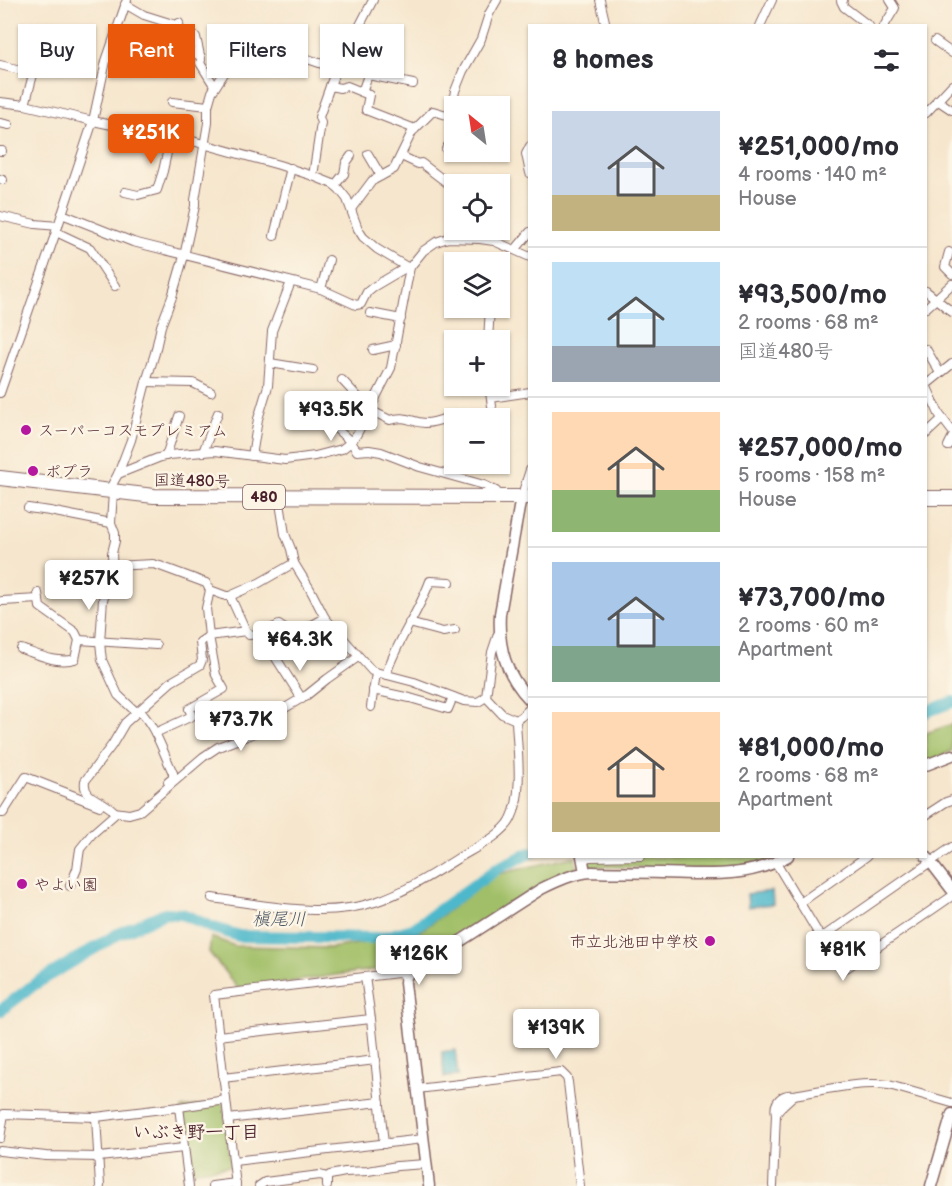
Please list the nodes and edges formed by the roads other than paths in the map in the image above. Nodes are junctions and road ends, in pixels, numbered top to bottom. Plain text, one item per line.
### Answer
1 (373, 0) edge
2 (497, 0) edge
3 (600, 0) edge
4 (772, 0) edge
5 (843, 0) edge
6 (891, 0) edge
7 (126, 2) edge
8 (119, 24) edge
9 (361, 24) edge
10 (606, 24) edge
11 (761, 24) edge
12 (866, 24) edge
13 (885, 24) edge
14 (196, 37) dead end
15 (935, 40) dead end
16 (952, 53) edge
17 (108, 56) edge
18 (201, 57) junction
19 (320, 63) edge
20 (5, 68) edge
21 (333, 78) edge
22 (367, 78) edge
23 (383, 78) edge
24 (413, 84) dead end
25 (952, 85) edge
26 (330, 86) junction
27 (215, 87) junction
28 (362, 92) junction
29 (454, 96) edge
30 (932, 101) edge
31 (0, 102) edge
32 (172, 102) dead end
33 (26, 105) junction
34 (208, 106) junction
35 (952, 110) edge
36 (444, 113) edge
37 (93, 121) junction
38 (415, 129) junction
39 (171, 135) junction
40 (204, 145) junction
41 (368, 154) dead end
42 (351, 156) dead end
43 (401, 156) junction
44 (291, 168) junction
45 (313, 176) junction
46 (381, 177) junction
47 (444, 180) edge
48 (335, 185) junction
49 (125, 192) dead end
50 (351, 209) junction
51 (62, 214) junction
52 (0, 216) edge
53 (57, 229) junction
54 (528, 234) edge
55 (274, 236) dead end
56 (444, 239) edge
57 (489, 240) edge
58 (515, 250) junction
59 (949, 252) dead end
60 (184, 256) junction
61 (528, 256) edge
62 (329, 260) dead end
63 (409, 267) junction
64 (952, 274) edge
65 (291, 282) junction
66 (952, 284) edge
67 (115, 286) dead end
68 (321, 289) junction
69 (927, 292) edge
70 (936, 300) junction
71 (927, 307) edge
72 (952, 312) edge
73 (370, 313) dead end
74 (401, 318) junction
75 (396, 345) junction
76 (372, 350) dead end
77 (927, 351) edge
78 (270, 363) junction
79 (952, 364) edge
80 (313, 370) dead end
81 (940, 373) junction
82 (2, 379) edge
83 (342, 380) dead end
84 (146, 382) junction
85 (927, 384) edge
86 (927, 387) edge
87 (211, 392) dead end
88 (0, 393) edge
89 (528, 393) edge
90 (491, 396) edge
91 (369, 410) junction
92 (218, 413) dead end
93 (179, 416) dead end
94 (444, 418) edge
95 (942, 419) junction
96 (329, 422) dead end
97 (952, 431) edge
98 (927, 433) edge
99 (952, 438) edge
100 (351, 442) junction
101 (948, 446) dead end
102 (203, 452) junction
103 (166, 456) junction
104 (252, 456) junction
105 (118, 474) junction
106 (0, 478) edge
107 (110, 492) junction
108 (279, 497) junction
109 (500, 497) junction
110 (927, 498) edge
111 (952, 498) edge
112 (527, 499) edge
113 (28, 508) dead end
114 (111, 523) junction
115 (294, 563) junction
116 (113, 566) junction
117 (450, 582) dead end
118 (210, 591) junction
119 (230, 596) junction
120 (2, 601) dead end
121 (325, 618) junction
122 (410, 623) junction
123 (455, 630) dead end
124 (246, 631) junction
125 (499, 633) junction
126 (209, 636) junction
127 (343, 638) junction
128 (80, 640) junction
129 (100, 642) junction
130 (156, 645) dead end
131 (327, 647) dead end
132 (21, 649) dead end
133 (358, 657) junction
134 (276, 658) dead end
135 (214, 662) junction
136 (201, 663) junction
137 (376, 673) junction
138 (386, 675) junction
139 (373, 690) junction
140 (453, 697) junction
141 (486, 697) junction
142 (528, 698) edge
143 (302, 699) junction
144 (371, 707) dead end
145 (528, 710) edge
146 (138, 712) junction
147 (516, 720) junction
148 (155, 733) junction
149 (952, 755) edge
150 (927, 765) edge
151 (160, 795) junction
152 (952, 800) edge
153 (0, 813) edge
154 (116, 813) junction
155 (927, 814) edge
156 (952, 847) edge
157 (582, 858) edge
158 (785, 858) edge
159 (864, 858) edge
160 (928, 860) edge
161 (777, 863) junction
162 (585, 873) junction
163 (70, 886) dead end
164 (952, 890) edge
165 (952, 896) edge
166 (212, 898) dead end
167 (800, 903) junction
168 (821, 938) junction
169 (406, 975) junction
170 (365, 977) junction
171 (370, 1019) junction
172 (218, 1036) junction
173 (376, 1060) junction
174 (223, 1078) junction
175 (417, 1089) junction
176 (226, 1100) junction
177 (380, 1101) junction
178 (952, 1103) edge
179 (179, 1107) junction
180 (952, 1114) edge
181 (96, 1117) junction
182 (228, 1119) junction
183 (0, 1138) edge
184 (423, 1139) junction
185 (384, 1144) junction
186 (184, 1148) junction
187 (0, 1151) edge
188 (99, 1157) junction
189 (234, 1161) junction
190 (426, 1164) junction
191 (327, 1182) edge
192 (236, 1184) edge
193 (100, 1186) edge
194 (189, 1186) edge
195 (212, 1186) edge
196 (259, 1186) edge
197 (429, 1186) edge
198 (580, 1186) edge
199 (773, 1186) edge
200 (931, 1186) edge

1 - 9 street
2 - 29 street
3 - 10 street
4 - 11 street
5 - 12 street
6 - 13 street
7 - 8 street
7 - 18 street
14 - 18 street
15 - 16 street
17 - 37 street
18 - 27 street
19 - 27 street
20 - 33 street
21 - 26 street
22 - 28 street
23 - 24 street
25 - 30 street
26 - 28 street
26 - 45 street
27 - 34 street
28 - 38 street
30 - 35 street
31 - 33 street
32 - 34 street
33 - 37 street
34 - 40 street
36 - 38 street
37 - 39 street
37 - 51 street
38 - 43 street
39 - 40 street
39 - 49 street
40 - 44 street
40 - 60 street
41 - 46 street
42 - 48 street
43 - 46 street
43 - 47 street
44 - 45 street
44 - 55 street
45 - 48 street
46 - 50 street
48 - 50 street
50 - 63 street
51 - 53 street
51 - 60 street
52 - 53 street
53 - 67 street
53 - 82 street
54 - 58 street
56 - 63 street
57 - 58 street
58 - 61 street
59 - 64 street
60 - 65 street
60 - 84 street
62 - 68 street
63 - 68 street
63 - 74 street
65 - 68 street
65 - 78 street
66 - 70 street
69 - 70 street
70 - 71 street
70 - 72 street
73 - 74 street
74 - 75 street
75 - 76 street
75 - 91 street
77 - 81 street
78 - 80 street
78 - 104 street
79 - 81 street
81 - 85 street
82 - 88 street
83 - 91 street
84 - 87 street
84 - 105 street
86 - 95 street
89 - 90 street
91 - 94 street
91 - 100 street
92 - 102 street
93 - 103 street
95 - 97 street
95 - 98 street
96 - 100 street
99 - 101 street
100 - 104 street
100 - 109 street
102 - 103 street
102 - 104 street
103 - 105 street
105 - 107 street
106 - 107 highway, 国道480号 / 480
107 - 108 highway, 国道480号 / 480
107 - 114 street
108 - 109 highway, 国道480号 / 480
108 - 115 street
109 - 112 highway, 国道480号 / 480
110 - 111 highway
112 - 125 street
113 - 114 street
114 - 116 street
115 - 119 street
115 - 121 street
116 - 118 street
116 - 129 street
117 - 122 street
118 - 119 street
118 - 126 street
119 - 124 street
120 - 128 street
121 - 124 street
121 - 127 street
122 - 123 street
122 - 138 street
124 - 126 street
125 - 141 street
125 - 142 street
126 - 135 street
126 - 136 street
127 - 131 street
127 - 133 street
128 - 129 street
128 - 132 street
129 - 130 street
129 - 146 street
133 - 137 street
133 - 143 street
134 - 143 street
135 - 136 street
135 - 148 street
136 - 146 street
137 - 138 street
137 - 139 street
138 - 140 street
139 - 140 street
139 - 144 street
140 - 141 street
141 - 147 street
143 - 151 street
145 - 147 street
146 - 148 street
146 - 154 street
147 - 166 street
148 - 151 street
149 - 150 street
151 - 154 street
152 - 155 street
153 - 154 street
154 - 163 street
156 - 160 street
157 - 162 street
158 - 161 street
159 - 167 street
160 - 164 street
160 - 168 street
161 - 162 street
161 - 167 street
162 - 169 street
165 - 168 street
167 - 168 street
169 - 170 street
169 - 175 street
170 - 171 street
170 - 172 street
171 - 172 street
171 - 173 street
172 - 174 street
173 - 174 street
173 - 177 street
174 - 176 street
175 - 184 street
175 - 198 street
176 - 179 street
176 - 182 street
177 - 182 street
177 - 185 street
178 - 199 street
179 - 181 street
179 - 186 street
180 - 200 street
181 - 183 street
181 - 188 street
182 - 189 street
184 - 185 street
184 - 190 street
185 - 189 street
186 - 188 street
186 - 194 street
187 - 188 street
188 - 193 street
189 - 192 street
190 - 191 street
190 - 197 street
191 - 196 street
192 - 195 street

